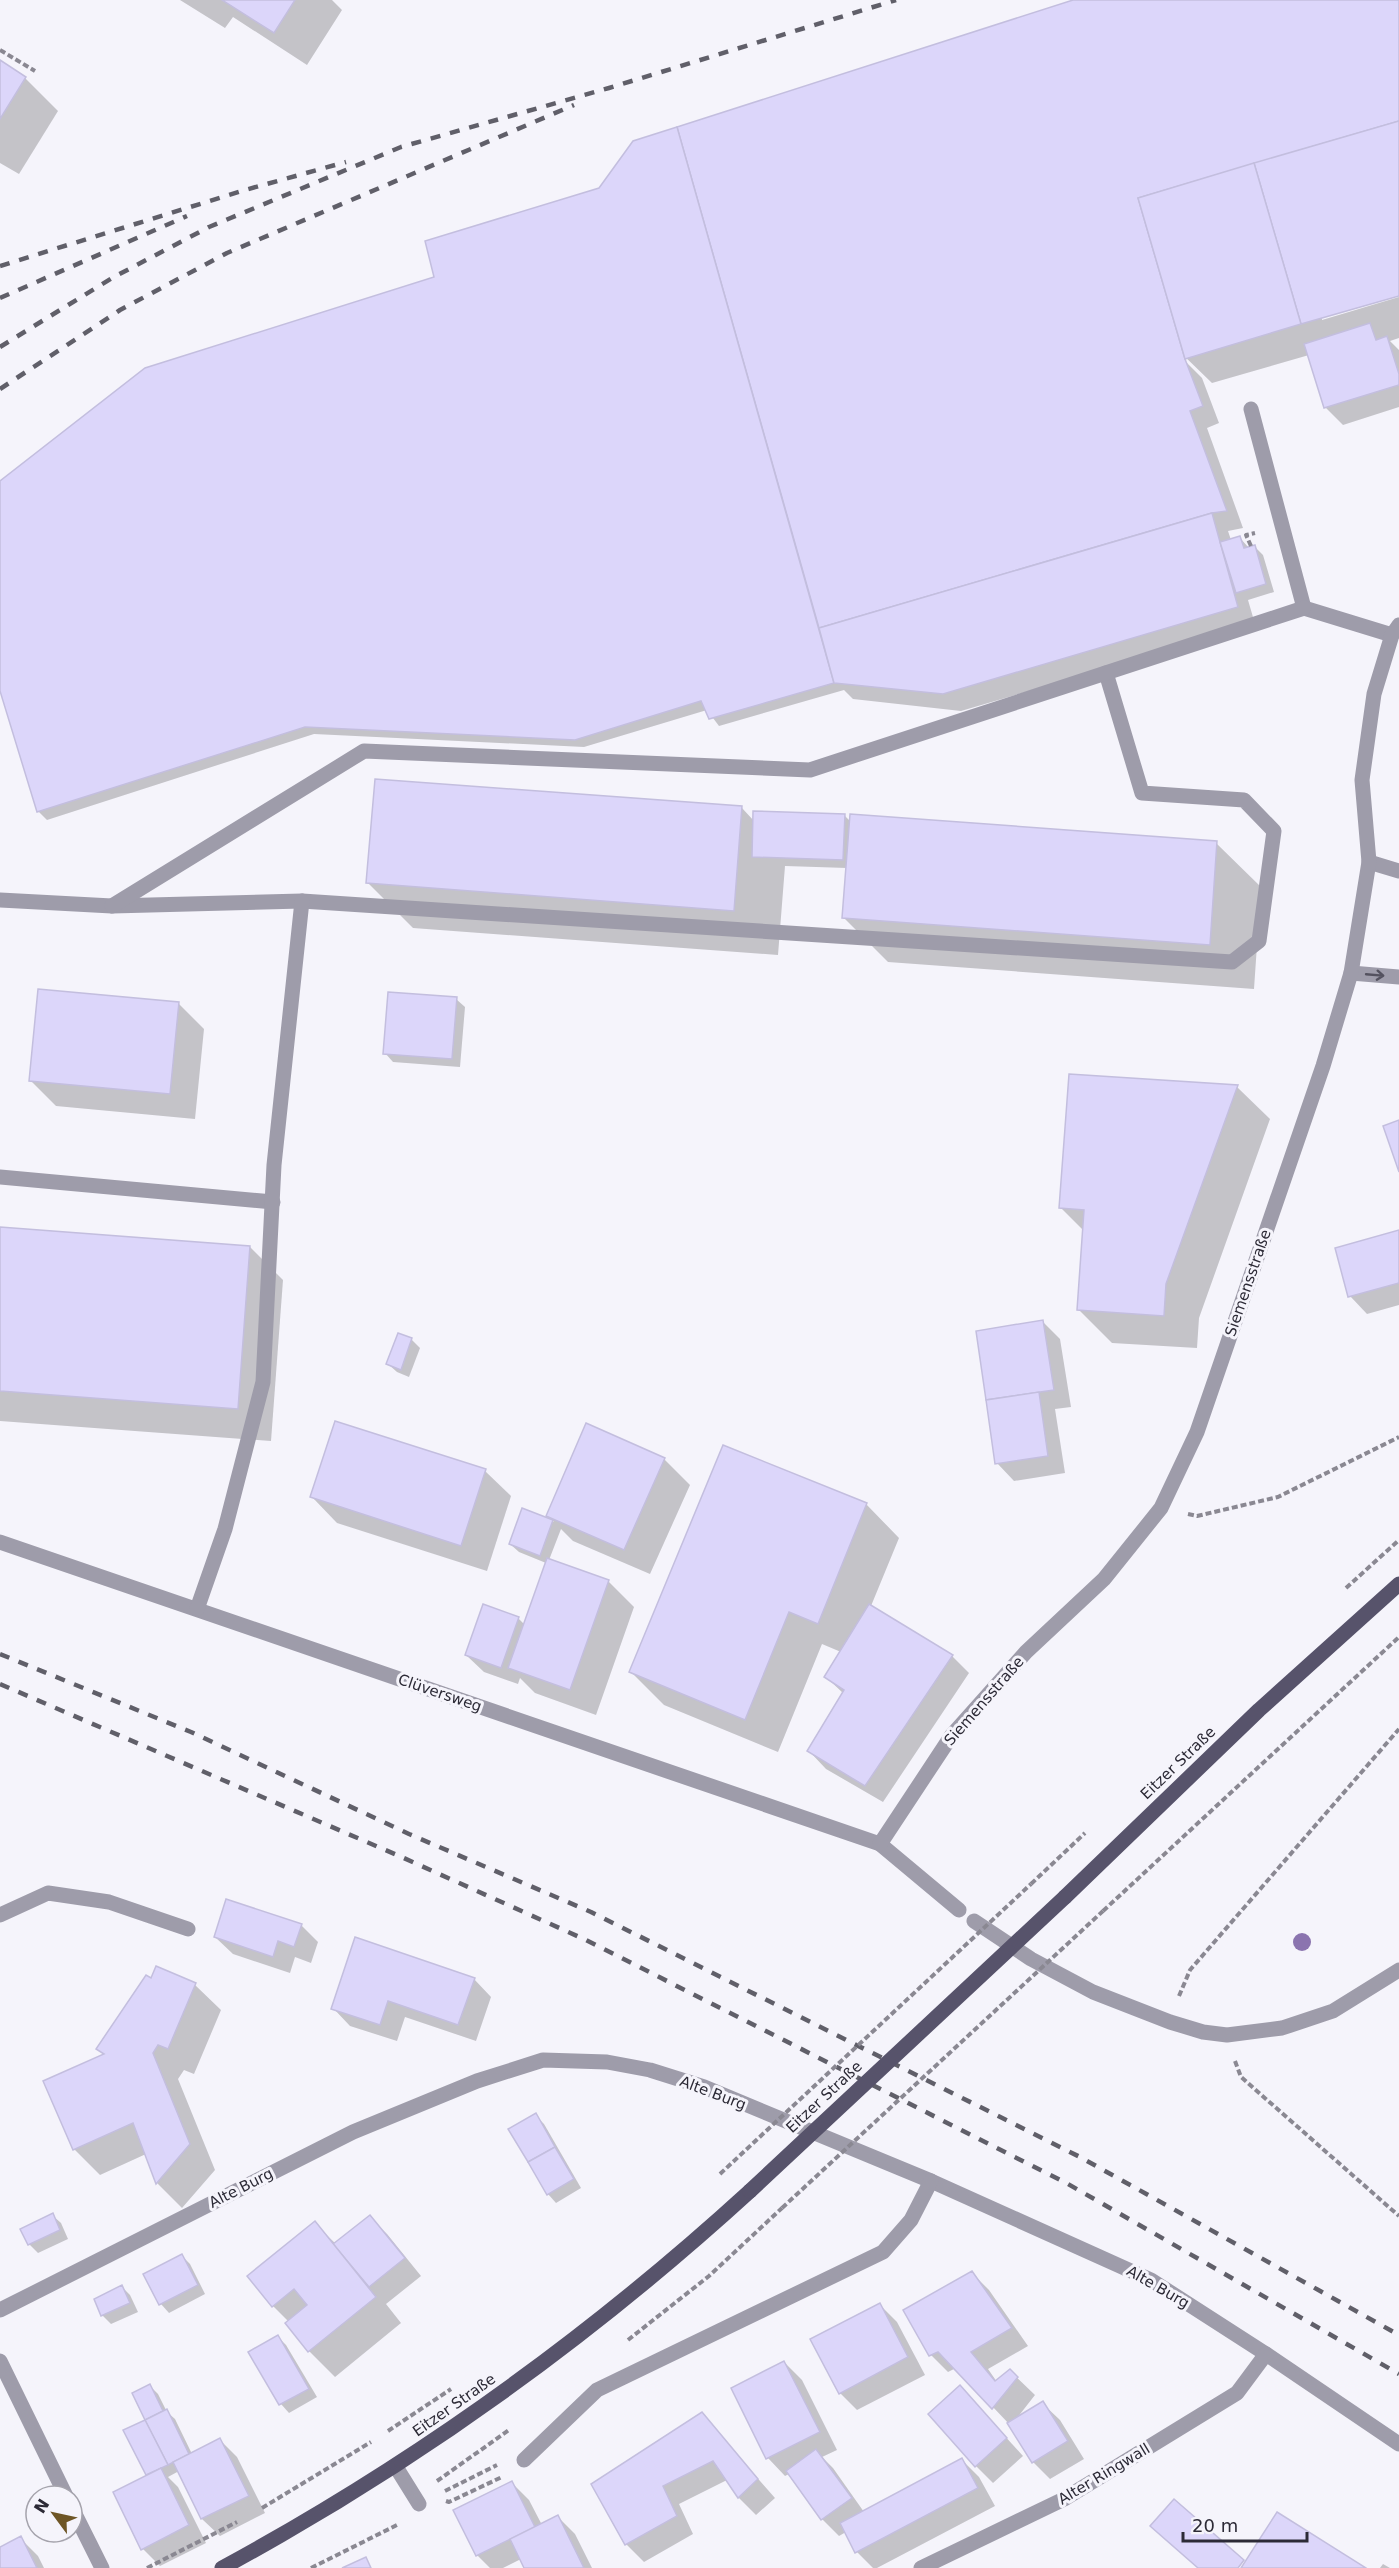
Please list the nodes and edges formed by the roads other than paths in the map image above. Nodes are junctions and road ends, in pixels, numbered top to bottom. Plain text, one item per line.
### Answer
1 (1251, 409) dead end
2 (1304, 608) junction
3 (1396, 630) edge
4 (1106, 673) junction
5 (1369, 862) junction
6 (1399, 871) edge
7 (0, 900) edge
8 (302, 901) junction
9 (112, 906) junction
10 (1351, 973) junction
11 (1399, 977) edge
12 (0, 1176) edge
13 (273, 1202) junction
14 (0, 1542) edge
15 (1399, 1584) edge
16 (197, 1609) junction
17 (880, 1844) junction
18 (959, 1910) dead end
19 (0, 1915) edge
20 (974, 1921) dead end
21 (189, 1929) dead end
22 (1399, 1970) edge
23 (931, 2181) junction
24 (0, 2310) edge
25 (1266, 2354) junction
26 (0, 2361) edge
27 (1399, 2444) edge
28 (524, 2460) road end
29 (396, 2467) junction
30 (60, 2484) edge
31 (419, 2504) road end
32 (84, 2532) edge
33 (102, 2568) edge
34 (222, 2568) edge
35 (921, 2568) edge

1 - 2 street
2 - 3 street
2 - 4 street
3 - 5 street, Siemensstraße
4 - 8 street
4 - 9 street
5 - 6 street
5 - 10 street, Siemensstraße
7 - 9 street
8 - 9 street
8 - 13 street
10 -> 11 street
10 - 17 street, Siemensstraße
12 - 13 street
13 - 16 street
14 - 16 street, Clüversweg
15 - 29 main road, Eitzer Straße, bridge
16 - 17 street, Clüversweg
17 - 18 street
19 - 21 street
20 - 22 street
23 - 24 street, Alte Burg
23 - 25 street, Alte Burg
23 - 28 street
25 - 27 street, Alte Burg
25 - 35 street, Alter Ringwall
26 - 30 street
29 - 31 street
29 - 34 main road, Eitzer Straße
32 - 33 street

